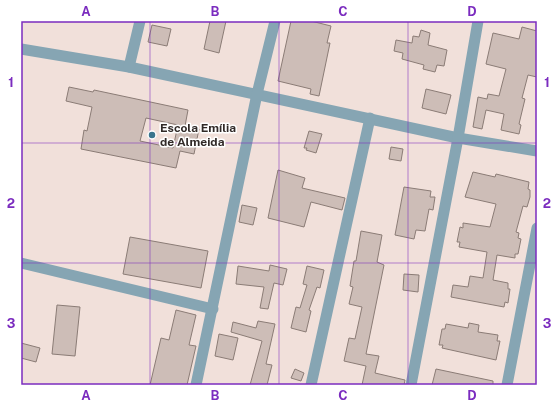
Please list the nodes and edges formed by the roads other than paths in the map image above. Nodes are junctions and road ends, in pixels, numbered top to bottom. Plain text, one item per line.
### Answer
1 (140, 21) edge
2 (275, 21) edge
3 (478, 21) edge
4 (21, 49) edge
5 (129, 67) junction
6 (257, 94) junction
7 (370, 118) junction
8 (458, 138) junction
9 (537, 150) edge
10 (537, 228) edge
11 (21, 264) edge
12 (213, 309) junction
13 (196, 385) edge
14 (311, 385) edge
15 (411, 385) edge
16 (507, 385) edge

1 - 5 street
2 - 6 street
3 - 8 street
4 - 5 street
5 - 6 street
6 - 7 street
6 - 12 street
7 - 8 street
7 - 14 street
8 - 9 street
8 - 15 street
10 - 16 street
11 - 12 street
12 - 13 street

